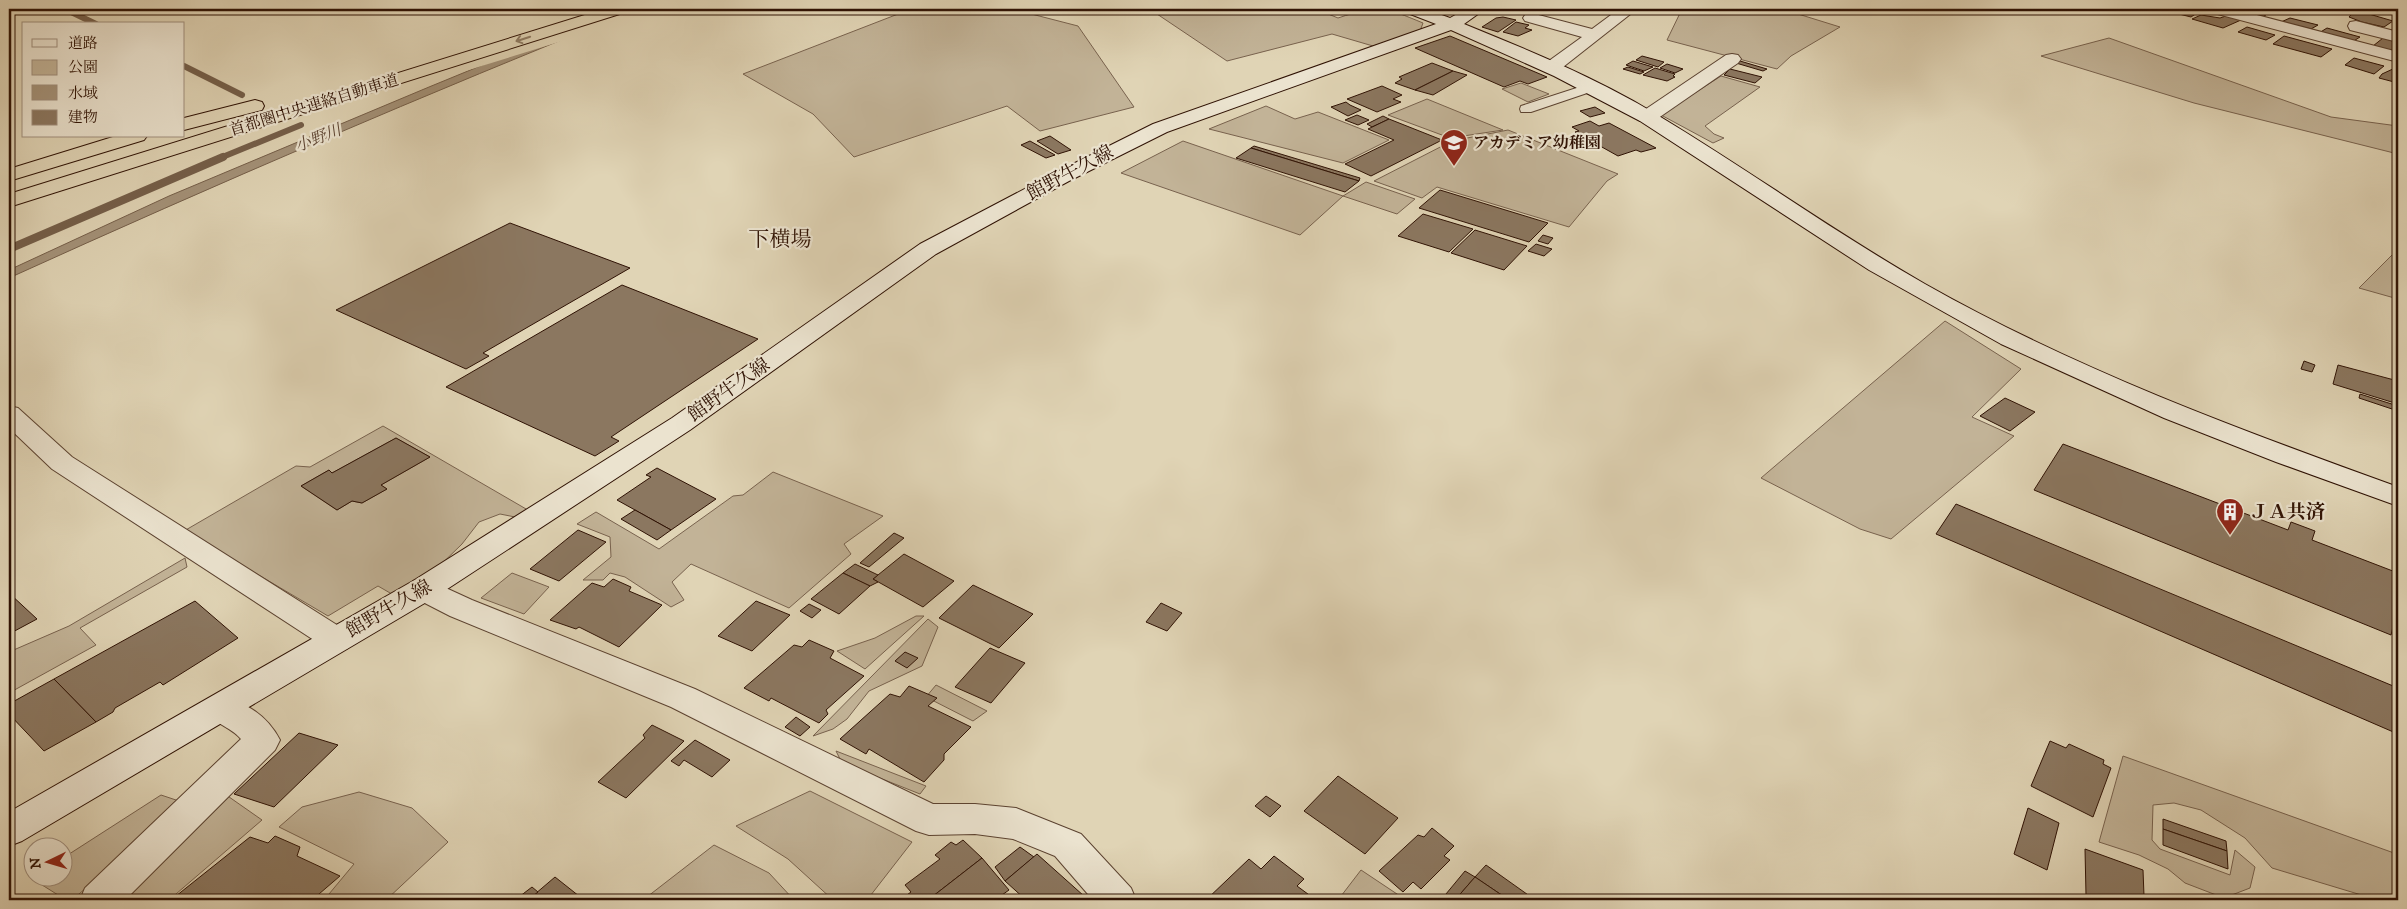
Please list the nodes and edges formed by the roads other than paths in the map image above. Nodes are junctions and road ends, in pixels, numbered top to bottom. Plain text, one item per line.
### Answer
1 (16, 9) edge
2 (579, 9) edge
3 (620, 9) edge
4 (1411, 9) edge
5 (1477, 9) edge
6 (2216, 9) edge
7 (9, 11) edge
8 (1625, 12) dead end
9 (1531, 18) dead end
10 (2342, 23) dead end
11 (1450, 24) junction
12 (1595, 35) junction
13 (2398, 37) edge
14 (2398, 57) edge
15 (1732, 59) dead end
16 (1552, 67) junction
17 (1592, 87) junction
18 (284, 98) junction
19 (303, 109) junction
20 (1526, 109) dead end
21 (1647, 116) junction
22 (185, 124) edge
23 (185, 129) edge
24 (130, 138) edge
25 (156, 138) edge
26 (9, 174) edge
27 (9, 184) edge
28 (9, 201) edge
29 (9, 211) edge
30 (9, 414) edge
31 (2398, 497) edge
32 (424, 589) junction
33 (337, 640) junction
34 (220, 708) junction
35 (9, 830) edge
36 (99, 900) edge
37 (1117, 900) edge

1 - 7 street
2 - 18 highway, 首都圏中央連絡自動車道
3 -> 19 highway, 首都圏中央連絡自動車道
4 - 11 street
5 - 11 street, 館野牛久線
6 - 14 street
8 - 12 street
9 - 12 street
10 - 13 street
11 - 16 street
11 - 32 street, 館野牛久線
12 - 16 street
15 - 21 street
16 - 17 street
17 - 20 lane
17 - 21 street
18 - 22 highway
18 - 23 highway, 首都圏中央連絡自動車道
19 - 28 highway, 首都圏中央連絡自動車道
19 - 29 highway
21 - 31 street
24 - 26 highway
25 - 27 highway
30 - 33 street
32 - 33 street, 館野牛久線
32 - 37 street
33 - 34 street, 館野牛久線
34 - 35 street, 館野牛久線
34 - 36 street

